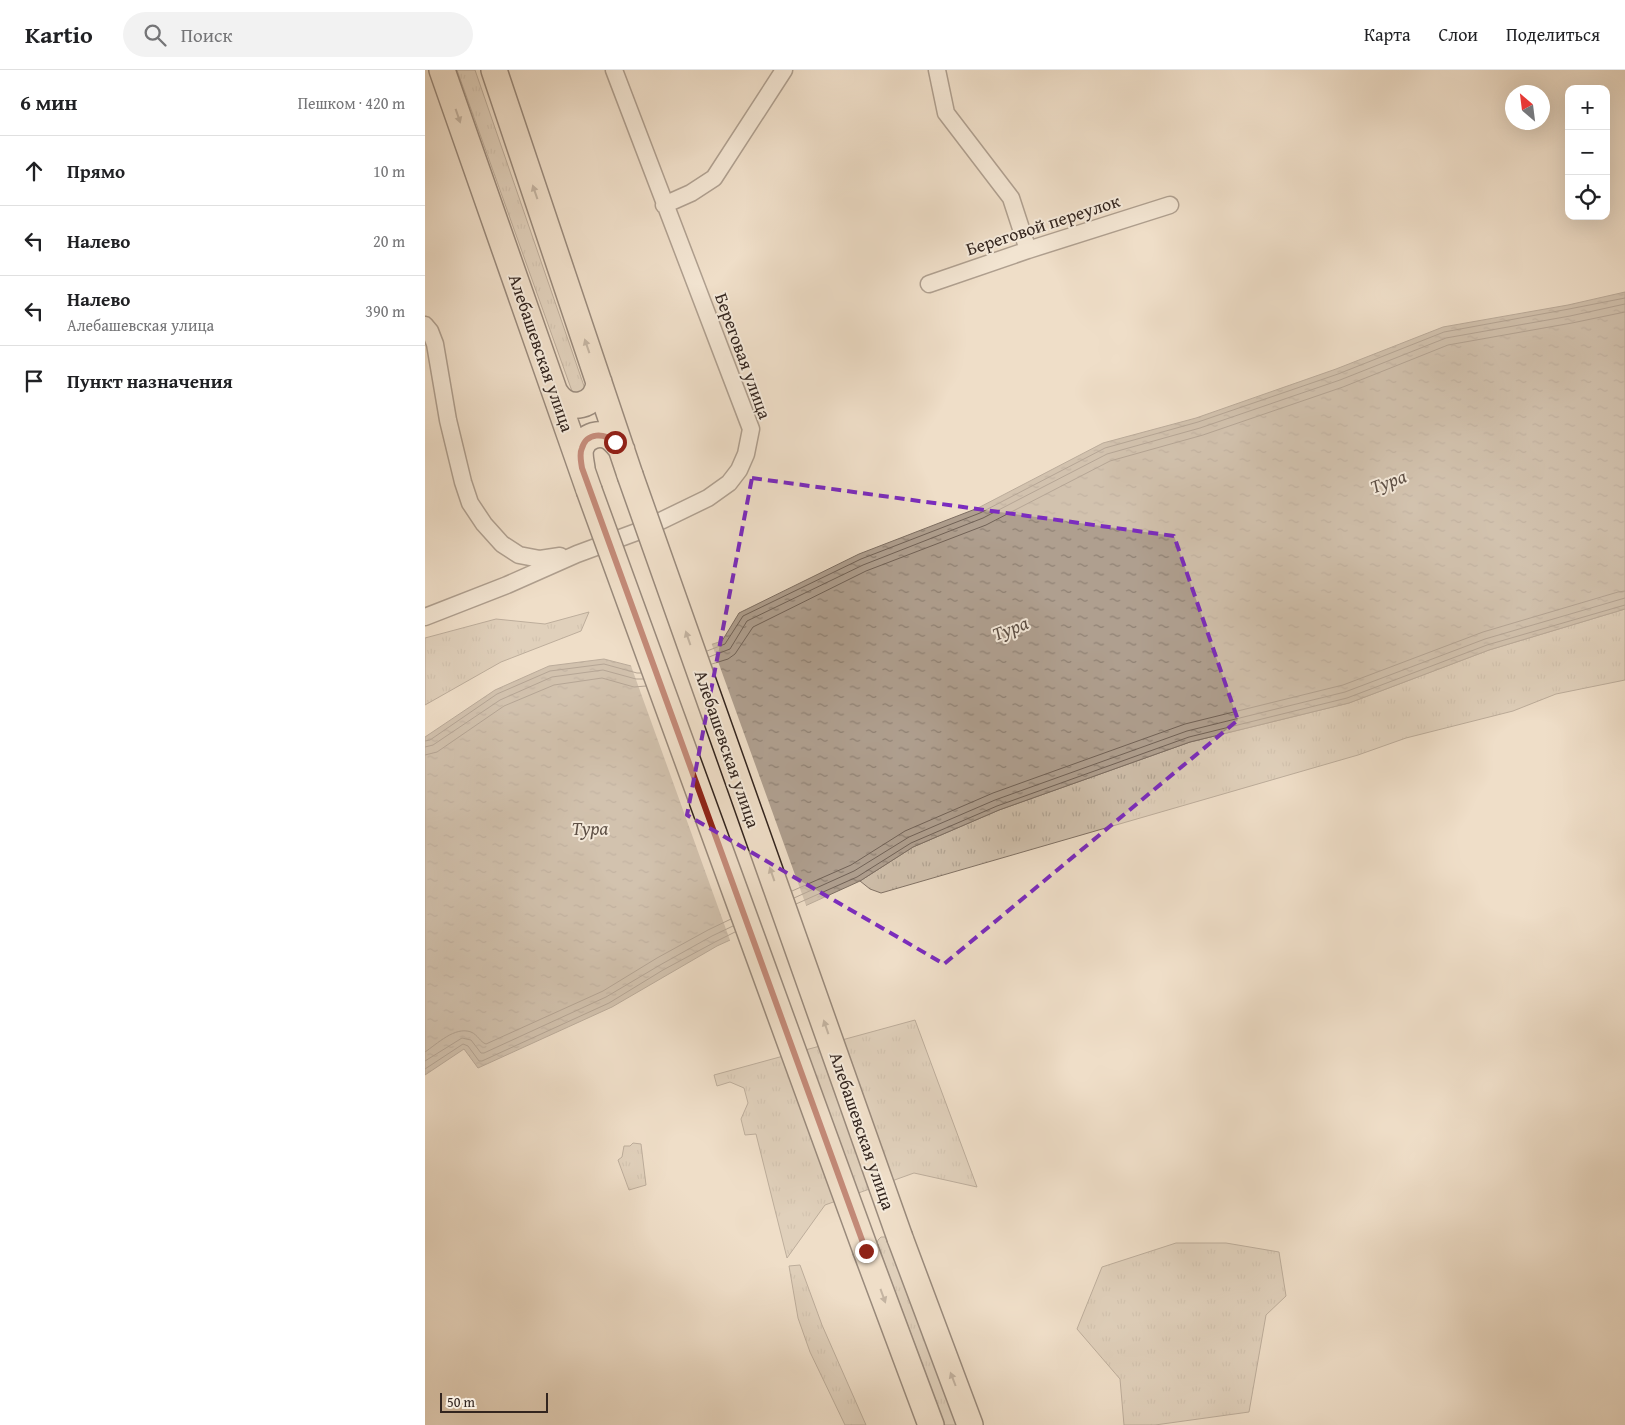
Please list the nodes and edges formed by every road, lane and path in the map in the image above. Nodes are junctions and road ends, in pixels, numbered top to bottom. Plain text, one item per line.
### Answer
1 (442, 70) edge
2 (494, 70) edge
3 (614, 70) edge
4 (784, 70) edge
5 (937, 70) edge
6 (664, 205) junction
7 (1170, 205) dead end
8 (1028, 250) junction
9 (929, 284) dead end
10 (425, 325) edge
11 (599, 382) junction
12 (555, 392) junction
13 (622, 450) junction
14 (586, 479) junction
15 (577, 554) junction
16 (425, 617) edge
17 (931, 1425) edge
18 (970, 1425) edge

1 -> 12 main road, Алебашевская улица
11 -> 2 main road, Алебашевская улица
3 - 6 street, Береговая улица
4 - 6 street
5 - 8 street
6 - 15 street, Береговая улица
7 - 8 street, Береговой переулок
8 - 9 street, Береговой переулок
10 - 15 street
11 - 12 main road
11 - 13 main road, Алебашевская улица
12 - 14 main road, Алебашевская улица
13 - 14 main road
18 -> 13 main road, Алебашевская улица, bridge
14 -> 17 main road, Алебашевская улица, bridge
15 - 16 street, Береговая улица

